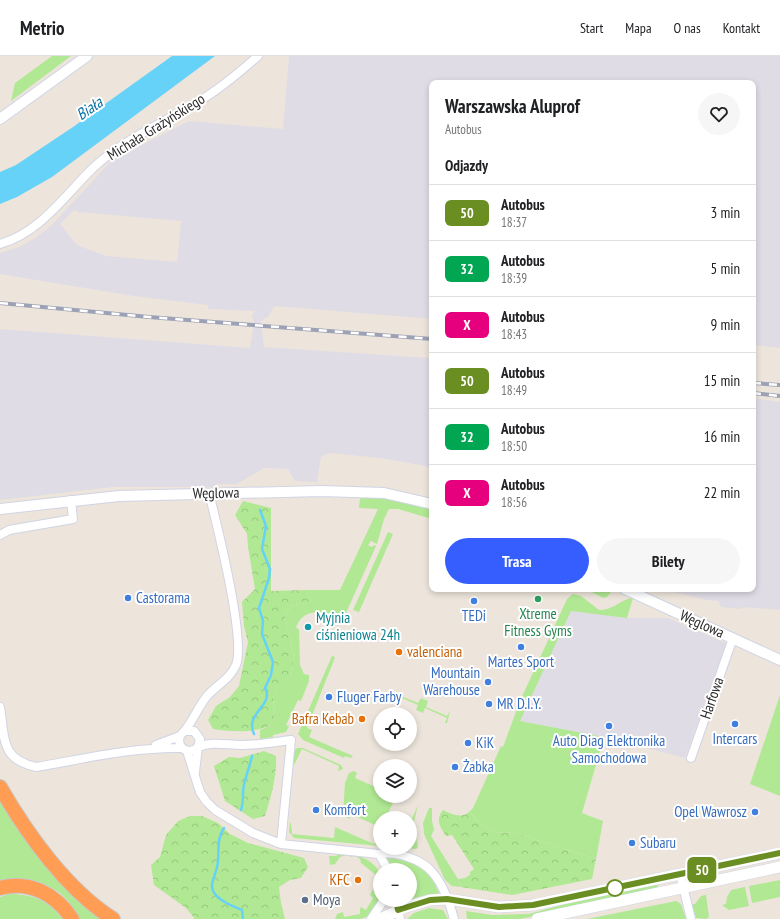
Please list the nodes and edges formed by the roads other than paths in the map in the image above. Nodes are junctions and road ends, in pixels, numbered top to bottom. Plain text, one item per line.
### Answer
1 (87, 56) edge
2 (258, 56) edge
3 (0, 119) edge
4 (0, 244) edge
5 (209, 494) junction
6 (71, 500) junction
7 (429, 503) edge
8 (0, 509) edge
9 (0, 535) edge
10 (632, 592) edge
11 (733, 638) junction
12 (780, 660) edge
13 (199, 706) junction
14 (0, 707) edge
15 (183, 733) junction
16 (197, 733) junction
17 (227, 744) junction
18 (198, 747) junction
19 (144, 749) junction
20 (184, 750) junction
21 (691, 758) dead end
22 (195, 779) junction
23 (0, 787) edge
24 (281, 844) junction
25 (373, 853) edge
26 (780, 853) edge
27 (399, 855) edge
28 (780, 867) edge
29 (680, 874) junction
30 (0, 888) edge
31 (684, 888) junction
32 (447, 899) junction
33 (379, 907) edge
34 (398, 910) edge
35 (72, 919) edge
36 (112, 919) edge
37 (371, 919) edge
38 (380, 919) edge
39 (454, 919) edge
40 (537, 919) edge
41 (691, 919) edge

1 - 3 street
2 - 4 street, Michała Grażyńskiego
5 - 6 street, Węglowa
5 - 7 street, Węglowa
5 - 13 street
6 - 8 street, Węglowa
6 - 9 street
10 - 11 street, Węglowa
11 - 12 street, Węglowa
11 - 21 street, Harfowa
13 - 15 street
13 - 16 street
14 - 19 street
15 - 16 street
15 - 19 street
15 - 20 street
16 - 17 street
16 - 18 street
17 - 18 street
17 - 24 street
18 - 20 street
18 - 22 street
19 - 20 street
20 - 22 street
22 - 24 street
23 - 36 highway
24 - 25 street
26 - 29 main road
27 - 32 street
28 - 31 main road
29 - 31 street
29 - 32 main road
30 - 35 highway
31 - 40 main road
31 - 41 street
32 - 34 main road
32 - 39 street
33 - 37 street
34 - 38 main road

